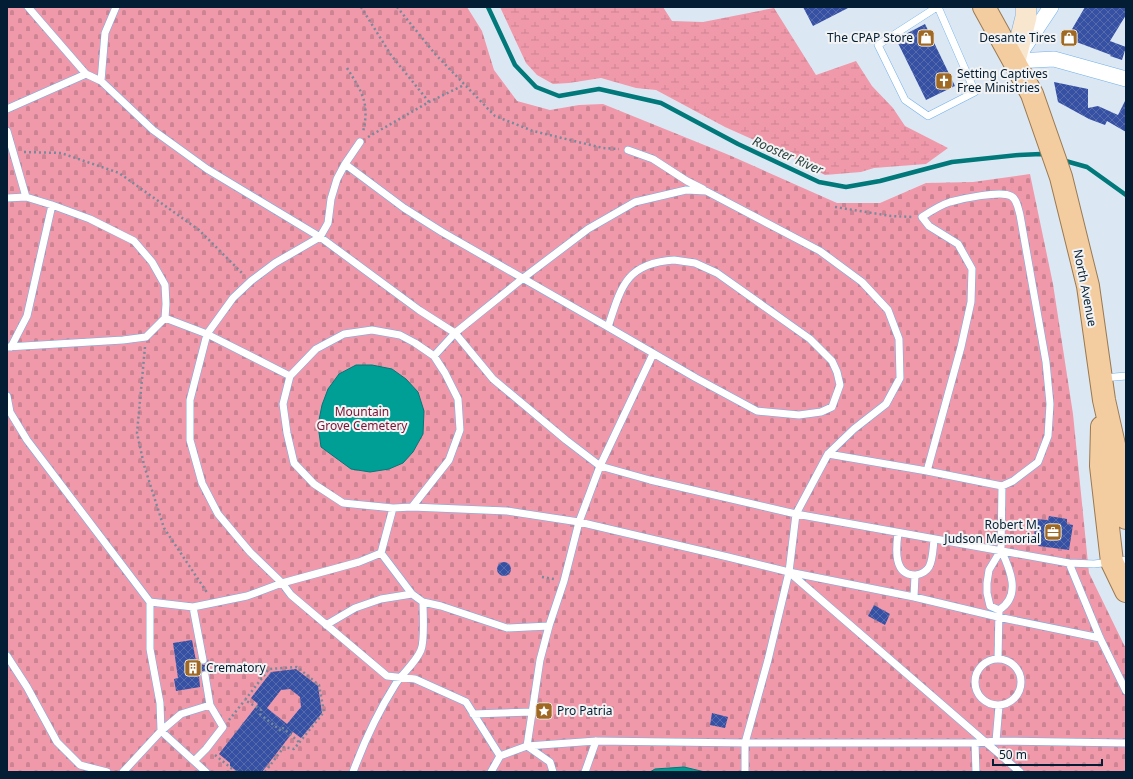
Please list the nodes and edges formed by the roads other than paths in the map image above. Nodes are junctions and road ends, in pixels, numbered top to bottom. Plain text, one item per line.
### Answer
1 (28, 7) edge
2 (116, 7) edge
3 (938, 7) edge
4 (984, 7) edge
5 (1026, 7) edge
6 (1051, 7) edge
7 (1015, 61) junction
8 (86, 74) junction
9 (1126, 80) edge
10 (100, 81) junction
11 (7, 109) edge
12 (7, 131) edge
13 (360, 142) road end
14 (628, 150) road end
15 (345, 164) junction
16 (706, 191) junction
17 (26, 197) junction
18 (7, 198) edge
19 (52, 206) junction
20 (320, 237) junction
21 (522, 278) junction
22 (165, 318) junction
23 (608, 327) junction
24 (455, 333) junction
25 (207, 334) junction
26 (9, 347) edge
27 (654, 354) junction
28 (434, 356) junction
29 (290, 376) junction
30 (1126, 376) edge
31 (1100, 378) junction
32 (7, 396) edge
33 (1104, 400) junction
34 (828, 454) junction
35 (600, 466) junction
36 (927, 470) junction
37 (1123, 472) edge
38 (1002, 486) junction
39 (412, 507) junction
40 (393, 508) junction
41 (796, 514) junction
42 (1126, 518) edge
43 (579, 522) junction
44 (898, 533) junction
45 (934, 540) junction
46 (1001, 550) junction
47 (381, 553) junction
48 (1119, 561) edge
49 (1069, 563) junction
50 (788, 572) junction
51 (915, 575) junction
52 (282, 584) junction
53 (1126, 591) edge
54 (412, 594) junction
55 (914, 597) junction
56 (150, 602) junction
57 (423, 602) junction
58 (193, 607) junction
59 (999, 614) junction
60 (326, 626) junction
61 (549, 626) junction
62 (1100, 638) junction
63 (7, 656) edge
64 (998, 659) junction
65 (203, 660) dead end
66 (205, 675) dead end
67 (400, 677) junction
68 (1126, 691) edge
69 (210, 705) junction
70 (999, 706) junction
71 (532, 712) junction
72 (473, 714) junction
73 (161, 731) junction
74 (596, 741) junction
75 (996, 741) junction
76 (985, 742) junction
77 (745, 743) junction
78 (975, 743) junction
79 (1126, 743) edge
80 (527, 746) junction
81 (500, 756) junction
82 (194, 761) junction
83 (107, 772) edge
84 (123, 772) edge
85 (206, 772) edge
86 (352, 772) edge
87 (491, 772) edge
88 (553, 772) edge
89 (585, 772) edge
90 (745, 772) edge
91 (976, 772) edge
92 (1020, 772) edge

1 - 8 lane
2 - 10 lane
3 - 3 lane
4 - 7 main road, North Avenue
5 - 7 main road
6 - 7 street
7 - 9 street
7 - 31 main road, North Avenue
8 - 10 lane
8 - 11 lane
10 - 20 lane
12 - 17 lane
13 - 15 lane
14 - 16 lane
15 - 20 lane
15 - 21 lane
16 - 21 lane
16 - 34 lane
17 - 18 lane
17 - 19 lane
19 - 22 lane
19 - 26 lane
20 - 24 lane
20 - 25 lane
21 - 23 lane
21 - 24 lane
22 - 25 lane
22 - 26 lane
23 - 27 lane
23 - 27 lane
24 - 28 lane
24 - 35 lane
25 - 29 lane
25 - 52 lane
27 - 35 lane
28 - 29 lane
28 - 39 lane
29 - 40 lane
30 - 31 lane
31 - 33 main road, North Avenue
32 - 56 lane
33 - 37 main road, North Avenue
33 - 48 main road, North Avenue
34 - 36 lane
34 - 41 lane
35 - 41 lane
35 - 43 lane
36 - 38 lane
36 - 38 lane
37 - 42 main road, North Avenue
38 - 46 lane
39 - 40 lane
39 - 43 lane
40 - 47 lane
41 - 44 lane
41 - 50 lane
43 - 50 lane
43 - 61 lane
44 - 45 lane
44 - 51 lane
45 - 46 lane
45 - 51 lane
46 - 49 lane
46 - 59 lane
46 - 59 lane
47 - 52 lane
47 - 54 lane
48 - 49 lane
48 - 53 main road, North Avenue
49 - 62 lane
50 - 55 lane
50 - 76 lane
50 - 77 lane
51 - 55 lane
52 - 58 lane
52 - 60 lane
54 - 57 lane
54 - 60 lane
55 - 59 lane
56 - 58 lane
56 - 73 lane
57 - 61 lane
57 - 67 lane
58 - 65 lane
59 - 62 lane
59 - 64 lane
60 - 67 lane
61 - 71 lane
62 - 68 lane
63 - 83 lane
64 - 70 lane
64 - 70 lane
66 - 69 lane
67 - 72 lane
67 - 86 lane
69 - 73 lane
69 - 82 lane
70 - 75 lane
71 - 72 lane
71 - 80 lane
72 - 81 lane
73 - 82 lane
73 - 84 lane
74 - 77 lane
74 - 80 lane
74 - 89 lane
75 - 76 lane
75 - 79 lane
76 - 78 lane
76 - 92 lane
77 - 78 lane
77 - 90 lane
78 - 91 lane
80 - 81 lane
80 - 88 lane
81 - 87 lane
82 - 85 lane

